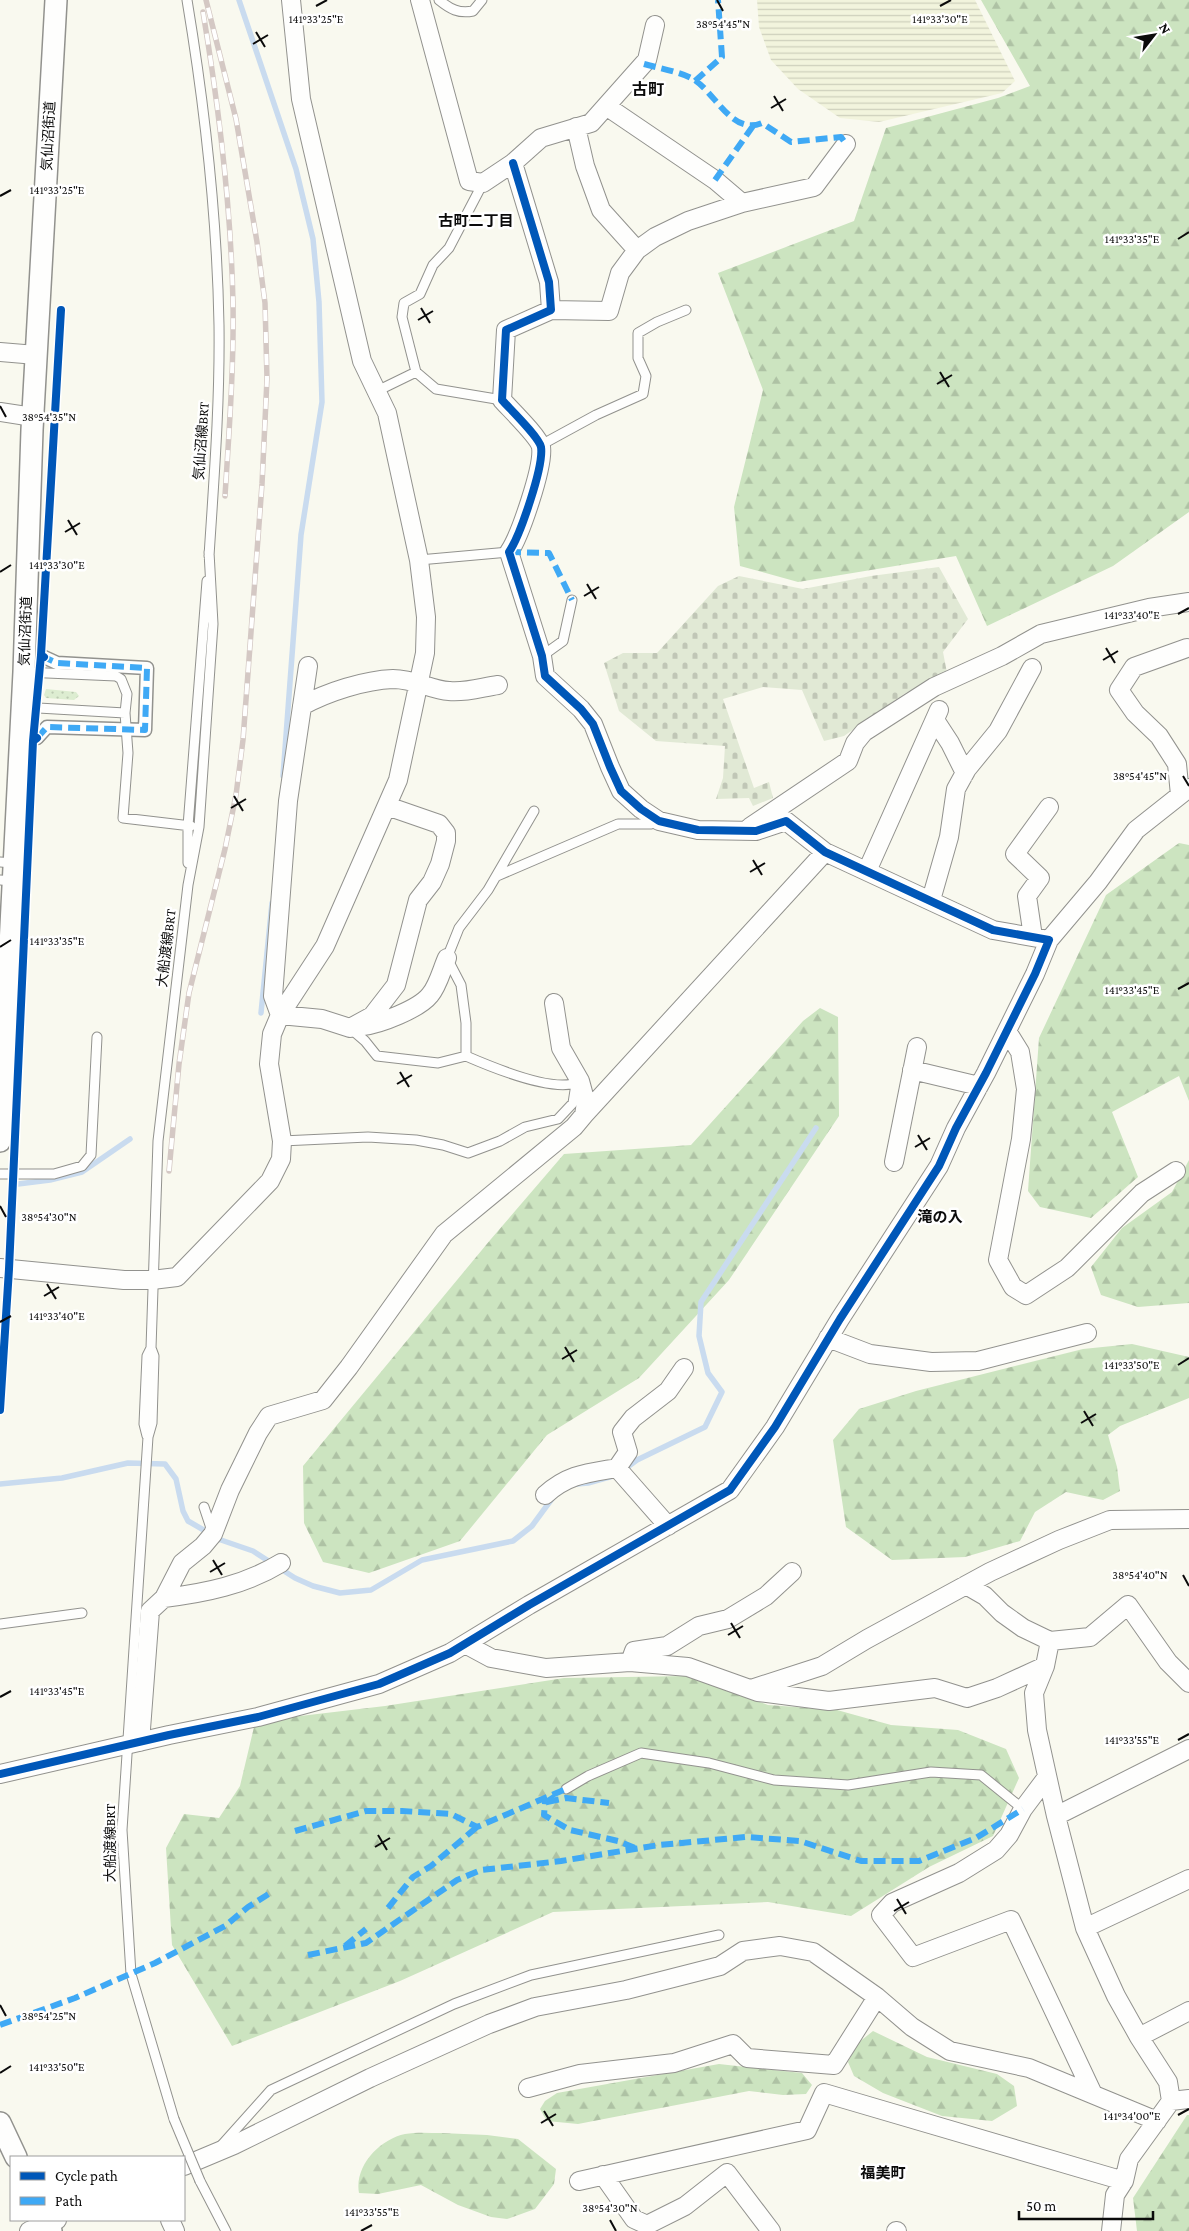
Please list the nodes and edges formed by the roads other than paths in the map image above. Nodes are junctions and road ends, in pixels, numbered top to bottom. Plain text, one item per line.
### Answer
1 (56, 0) edge
2 (188, 0) edge
3 (290, 0) edge
4 (420, 0) edge
5 (439, 0) edge
6 (482, 0) edge
7 (655, 25) dead end
8 (606, 106) junction
9 (576, 127) junction
10 (846, 144) dead end
11 (513, 163) junction
12 (483, 183) junction
13 (742, 203) junction
14 (638, 250) junction
15 (551, 310) junction
16 (686, 310) dead end
17 (0, 352) edge
18 (36, 356) junction
19 (416, 372) junction
20 (377, 391) junction
21 (502, 400) junction
22 (0, 412) edge
23 (33, 417) junction
24 (541, 445) junction
25 (209, 552) junction
26 (509, 552) junction
27 (419, 560) junction
28 (572, 600) dead end
29 (1189, 602) edge
30 (1187, 648) dead end
31 (542, 656) junction
32 (44, 657) dead end
33 (308, 666) dead end
34 (1032, 668) dead end
35 (24, 672) junction
36 (419, 682) junction
37 (498, 685) dead end
38 (302, 706) junction
39 (21, 708) junction
40 (125, 713) junction
41 (126, 730) junction
42 (36, 738) dead end
43 (965, 772) junction
44 (1185, 791) edge
45 (387, 806) junction
46 (1049, 807) dead end
47 (534, 811) dead end
48 (659, 821) junction
49 (188, 826) junction
50 (199, 828) junction
51 (744, 831) junction
52 (825, 852) junction
53 (6, 871) edge
54 (867, 871) junction
55 (497, 876) junction
56 (188, 885) junction
57 (931, 900) junction
58 (6, 909) edge
59 (1041, 939) junction
60 (447, 958) junction
61 (4, 963) edge
62 (554, 1003) dead end
63 (280, 1015) junction
64 (350, 1028) junction
65 (1007, 1031) junction
66 (97, 1037) dead end
67 (917, 1047) dead end
68 (466, 1056) junction
69 (912, 1070) junction
70 (578, 1082) junction
71 (979, 1086) junction
72 (584, 1114) junction
73 (282, 1140) junction
74 (0, 1141) edge
75 (894, 1162) dead end
76 (1176, 1171) dead end
77 (0, 1174) edge
78 (0, 1268) edge
79 (152, 1280) junction
80 (1087, 1333) dead end
81 (828, 1338) junction
82 (684, 1368) dead end
83 (619, 1471) junction
84 (545, 1495) dead end
85 (204, 1507) dead end
86 (1189, 1519) edge
87 (668, 1526) junction
88 (209, 1539) junction
89 (281, 1563) dead end
90 (792, 1572) dead end
91 (966, 1585) junction
92 (164, 1598) junction
93 (82, 1613) dead end
94 (0, 1624) edge
95 (1050, 1641) junction
96 (465, 1644) junction
97 (630, 1662) junction
98 (1045, 1666) junction
99 (1189, 1683) edge
100 (750, 1689) junction
101 (134, 1743) junction
102 (1189, 1749) edge
103 (0, 1774) edge
104 (1047, 1777) junction
105 (566, 1789) dead end
106 (1024, 1809) junction
107 (1056, 1816) junction
108 (1189, 1879) edge
109 (1086, 1928) junction
110 (719, 1935) dead end
111 (877, 1997) junction
112 (1189, 2011) edge
113 (1139, 2037) junction
114 (528, 2088) dead end
115 (1093, 2094) junction
116 (1189, 2099) edge
117 (1171, 2101) junction
118 (1157, 2121) junction
119 (0, 2122) edge
120 (712, 2150) junction
121 (213, 2154) junction
122 (16, 2156) edge
123 (185, 2166) edge
124 (727, 2173) junction
125 (603, 2175) junction
126 (1124, 2180) junction
127 (579, 2181) dead end
128 (226, 2231) edge
129 (771, 2231) edge
130 (1111, 2231) edge

1 - 18 street, 気仙沼街道
2 - 25 lane, 気仙沼線BRT
3 - 20 street
4 - 12 street
5 - 6 lane
7 - 8 street
8 - 9 street
8 - 13 street
9 - 11 street
9 - 14 street
10 - 13 street
11 - 12 street
11 - 15 street
12 - 19 lane
13 - 14 street
14 - 15 street
15 - 21 street
16 - 24 lane
17 - 18 street
18 - 23 street, 気仙沼街道
19 - 20 lane
19 - 21 lane
20 - 27 street
21 - 24 street
22 - 23 street
23 - 35 street, 気仙沼街道
24 - 26 street
25 - 49 lane, 気仙沼線BRT
25 - 50 lane, 大船渡線BRT
26 - 27 lane
26 - 31 street
27 - 36 street
28 - 31 lane
29 - 51 street
30 - 44 street
31 - 48 street
32 - 41 street
33 - 38 street
34 - 43 street
35 - 39 street, 気仙沼街道
35 - 40 lane
36 - 37 street
36 - 38 street
36 - 45 street
38 - 63 street
39 - 40 lane
39 - 53 street, 気仙沼街道
40 - 41 lane
41 - 42 street
41 - 49 lane
43 - 54 street
43 - 57 street
44 - 59 street
45 - 63 street
45 - 64 street
46 - 59 street
47 - 55 lane
48 - 51 street
48 - 55 lane
49 - 50 lane
49 - 56 lane, 気仙沼線BRT
50 - 56 lane, 大船渡線BRT
51 - 52 street
52 - 54 street
52 - 72 street
53 - 58 street, 気仙沼街道
54 - 57 street
55 - 60 lane
56 - 79 lane, 大船渡線BRT
57 - 59 street
58 - 61 street, 気仙沼街道
59 - 65 street
60 - 64 street
60 - 68 lane
61 - 74 street, 気仙沼街道
62 - 70 street
63 - 64 street
63 - 73 street
64 - 68 lane
65 - 71 street
65 - 76 street
66 - 77 lane
67 - 69 street
68 - 70 lane
69 - 71 street
69 - 75 street
70 - 72 street
70 - 73 lane
71 - 81 street
72 - 88 street
73 - 79 street
78 - 79 street
79 - 101 lane, 大船渡線BRT
80 - 81 street
81 - 87 street
82 - 83 street
83 - 84 street
83 - 87 street
85 - 88 lane
86 - 91 street
87 - 96 street
88 - 92 street
89 - 92 street
90 - 97 street
91 - 95 street
91 - 100 street
92 - 101 street
93 - 94 lane
95 - 98 street
95 - 99 street
96 - 97 street
96 - 101 street
97 - 100 street
98 - 100 street
98 - 104 street
101 - 103 street
101 - 128 lane, 大船渡線BRT, bridge
102 - 107 street
104 - 106 street
104 - 107 street
105 - 106 lane
106 - 115 street
107 - 109 street
108 - 109 street
109 - 113 street
110 - 121 lane
111 - 114 street
111 - 115 street
111 - 121 street
112 - 113 street
113 - 117 street
115 - 118 street
116 - 117 street
117 - 118 street
118 - 126 street
119 - 122 street
120 - 124 street
120 - 125 street
120 - 126 street
121 - 123 street
124 - 125 street
124 - 129 street
125 - 127 street
126 - 130 street

